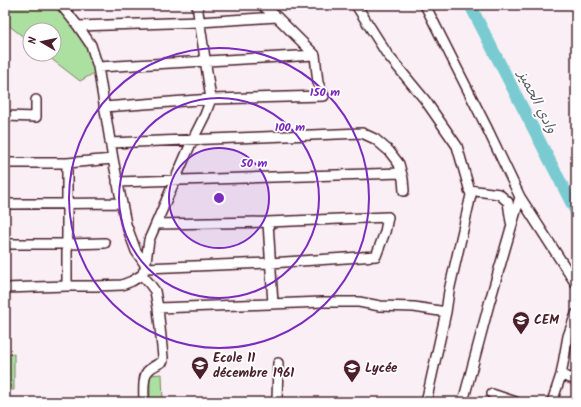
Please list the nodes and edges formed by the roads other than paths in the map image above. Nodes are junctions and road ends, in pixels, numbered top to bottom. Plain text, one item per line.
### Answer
1 (61, 5) edge
2 (197, 5) edge
3 (262, 5) edge
4 (356, 5) edge
5 (425, 5) edge
6 (277, 17) junction
7 (200, 22) junction
8 (78, 26) junction
9 (315, 55) junction
10 (206, 61) junction
11 (98, 67) junction
12 (210, 99) junction
13 (36, 100) dead end
14 (104, 107) junction
15 (5, 116) edge
16 (192, 141) junction
17 (110, 143) junction
18 (113, 159) junction
19 (5, 163) edge
20 (67, 163) junction
21 (402, 174) junction
22 (175, 181) junction
23 (117, 182) junction
24 (404, 190) dead end
25 (469, 190) junction
26 (520, 197) junction
27 (122, 203) junction
28 (5, 204) edge
29 (67, 204) junction
30 (268, 222) junction
31 (156, 224) junction
32 (512, 224) junction
33 (105, 243) dead end
34 (5, 244) edge
35 (67, 244) junction
36 (270, 263) junction
37 (144, 270) junction
38 (576, 284) edge
39 (67, 286) junction
40 (5, 288) edge
41 (272, 304) junction
42 (158, 308) junction
43 (446, 312) junction
44 (576, 314) edge
45 (572, 337) edge
46 (278, 363) dead end
47 (561, 375) junction
48 (576, 380) edge
49 (492, 394) dead end
50 (144, 402) edge
51 (277, 402) edge
52 (426, 402) edge
53 (462, 402) edge
54 (516, 402) edge
55 (552, 402) edge

1 - 8 street
2 - 7 street
3 - 6 street
4 - 25 street
5 - 26 street
6 - 7 street
6 - 9 street
7 - 8 street
7 - 10 street
8 - 11 street
9 - 10 street
9 - 12 street
10 - 11 street
10 - 12 street
11 - 14 street
12 - 14 street
12 - 16 street
13 - 15 street
14 - 17 street
16 - 17 street
16 - 21 street
16 - 22 street
17 - 18 street
18 - 20 street
18 - 23 street
19 - 20 street
20 - 29 street
21 - 22 street
21 - 24 street
22 - 23 street
22 - 31 street
23 - 27 street
25 - 32 street
25 - 43 street
26 - 32 street
26 - 38 street
27 - 29 street
27 - 37 street
28 - 29 street
29 - 35 street
30 - 31 street
30 - 36 street
30 - 36 street
31 - 37 street
32 - 53 street
33 - 35 street
34 - 35 street
35 - 39 street
36 - 37 street
36 - 41 street
37 - 39 street
37 - 42 street
39 - 40 street
41 - 42 street
41 - 43 street
42 - 50 street
43 - 52 street
44 - 45 street
45 - 47 street
46 - 51 street
47 - 48 street
47 - 55 street
49 - 54 street

